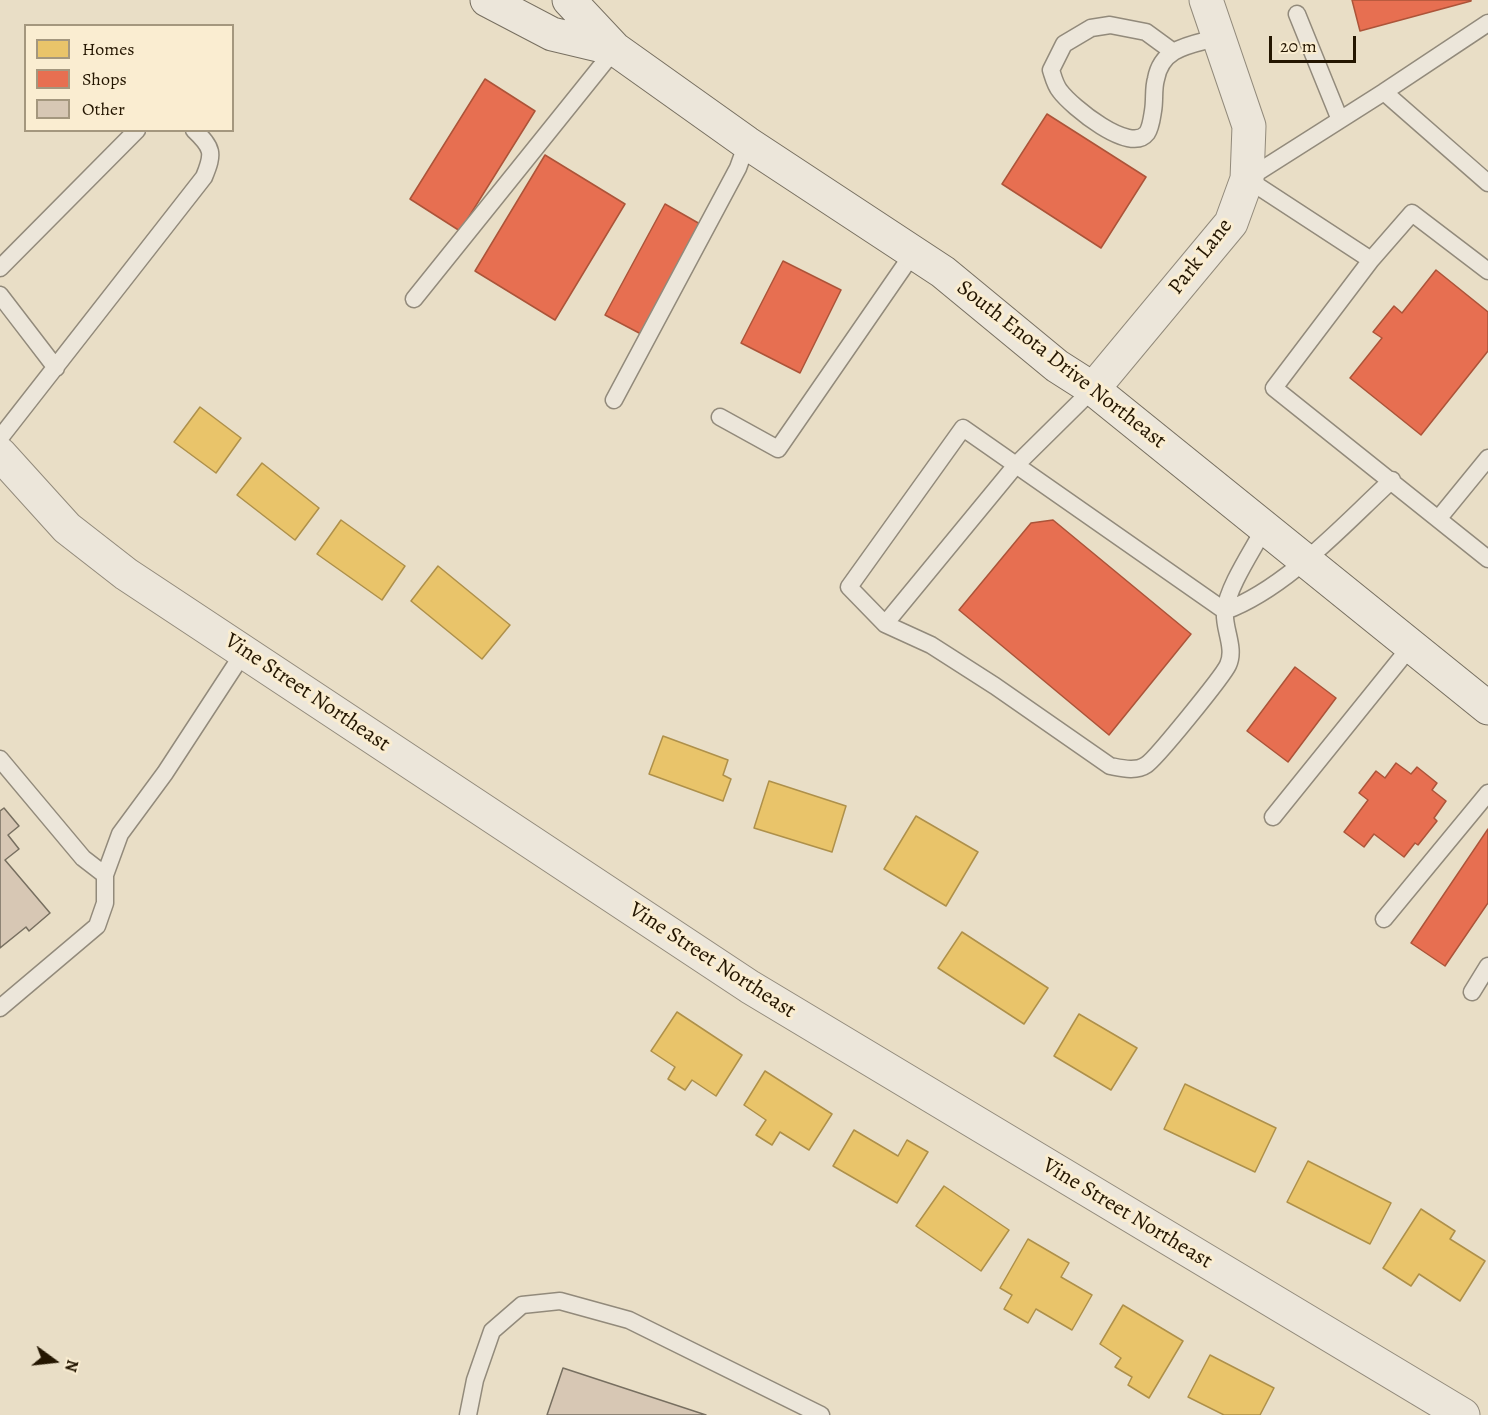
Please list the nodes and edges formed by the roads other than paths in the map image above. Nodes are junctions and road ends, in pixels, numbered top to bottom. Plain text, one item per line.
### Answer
1 (487, 0) edge
2 (569, 0) edge
3 (1206, 0) edge
4 (1297, 14) dead end
5 (1488, 23) edge
6 (1219, 38) junction
7 (615, 49) junction
8 (1172, 51) junction
9 (1384, 92) junction
10 (1340, 120) junction
11 (135, 132) edge
12 (196, 132) edge
13 (747, 142) junction
14 (1247, 179) junction
15 (1488, 183) edge
16 (914, 252) junction
17 (1371, 260) junction
18 (0, 268) edge
19 (1488, 271) edge
20 (0, 295) edge
21 (414, 299) dead end
22 (56, 368) junction
23 (1094, 389) junction
24 (614, 400) dead end
25 (720, 417) dead end
26 (0, 438) edge
27 (0, 454) edge
28 (1488, 458) edge
29 (1016, 465) junction
30 (1392, 480) junction
31 (1439, 518) junction
32 (1264, 527) junction
33 (1488, 559) edge
34 (1305, 560) junction
35 (1225, 611) junction
36 (885, 624) junction
37 (1411, 646) junction
38 (244, 652) junction
39 (1488, 708) edge
40 (0, 759) edge
41 (1488, 793) edge
42 (1273, 817) dead end
43 (105, 875) junction
44 (1384, 919) dead end
45 (1488, 966) edge
46 (1472, 992) dead end
47 (0, 1008) edge
48 (468, 1415) edge
49 (821, 1415) edge
50 (1463, 1415) edge

1 - 7 street
2 - 7 street
3 - 6 street, Park Lane
4 - 10 lane
5 - 9 lane
6 - 8 lane
6 - 14 street, Park Lane
7 - 13 street, South Enota Drive Northeast
7 - 21 lane
8 - 8 lane
9 - 10 lane
9 - 15 lane
10 - 14 lane
11 - 18 lane
12 - 22 lane
13 - 16 street, South Enota Drive Northeast
13 - 24 lane
14 - 17 lane
14 - 23 street, Park Lane
16 - 23 street, South Enota Drive Northeast
16 - 25 lane
17 - 19 lane
17 - 30 lane
20 - 22 lane
22 - 26 lane
23 - 29 lane
23 - 32 street, South Enota Drive Northeast
27 - 38 street, Vine Street Northeast
28 - 31 lane
29 - 35 lane
29 - 36 lane
29 - 36 lane
30 - 31 lane
30 - 34 lane
31 - 33 lane
32 - 34 street, South Enota Drive Northeast
32 - 35 lane
34 - 35 lane
34 - 37 street, South Enota Drive Northeast
35 - 36 lane
37 - 39 street, South Enota Drive Northeast
37 - 42 lane
38 - 43 lane
38 - 50 street, Vine Street Northeast
40 - 43 lane
41 - 44 lane
43 - 47 lane
45 - 46 lane
48 - 49 lane

